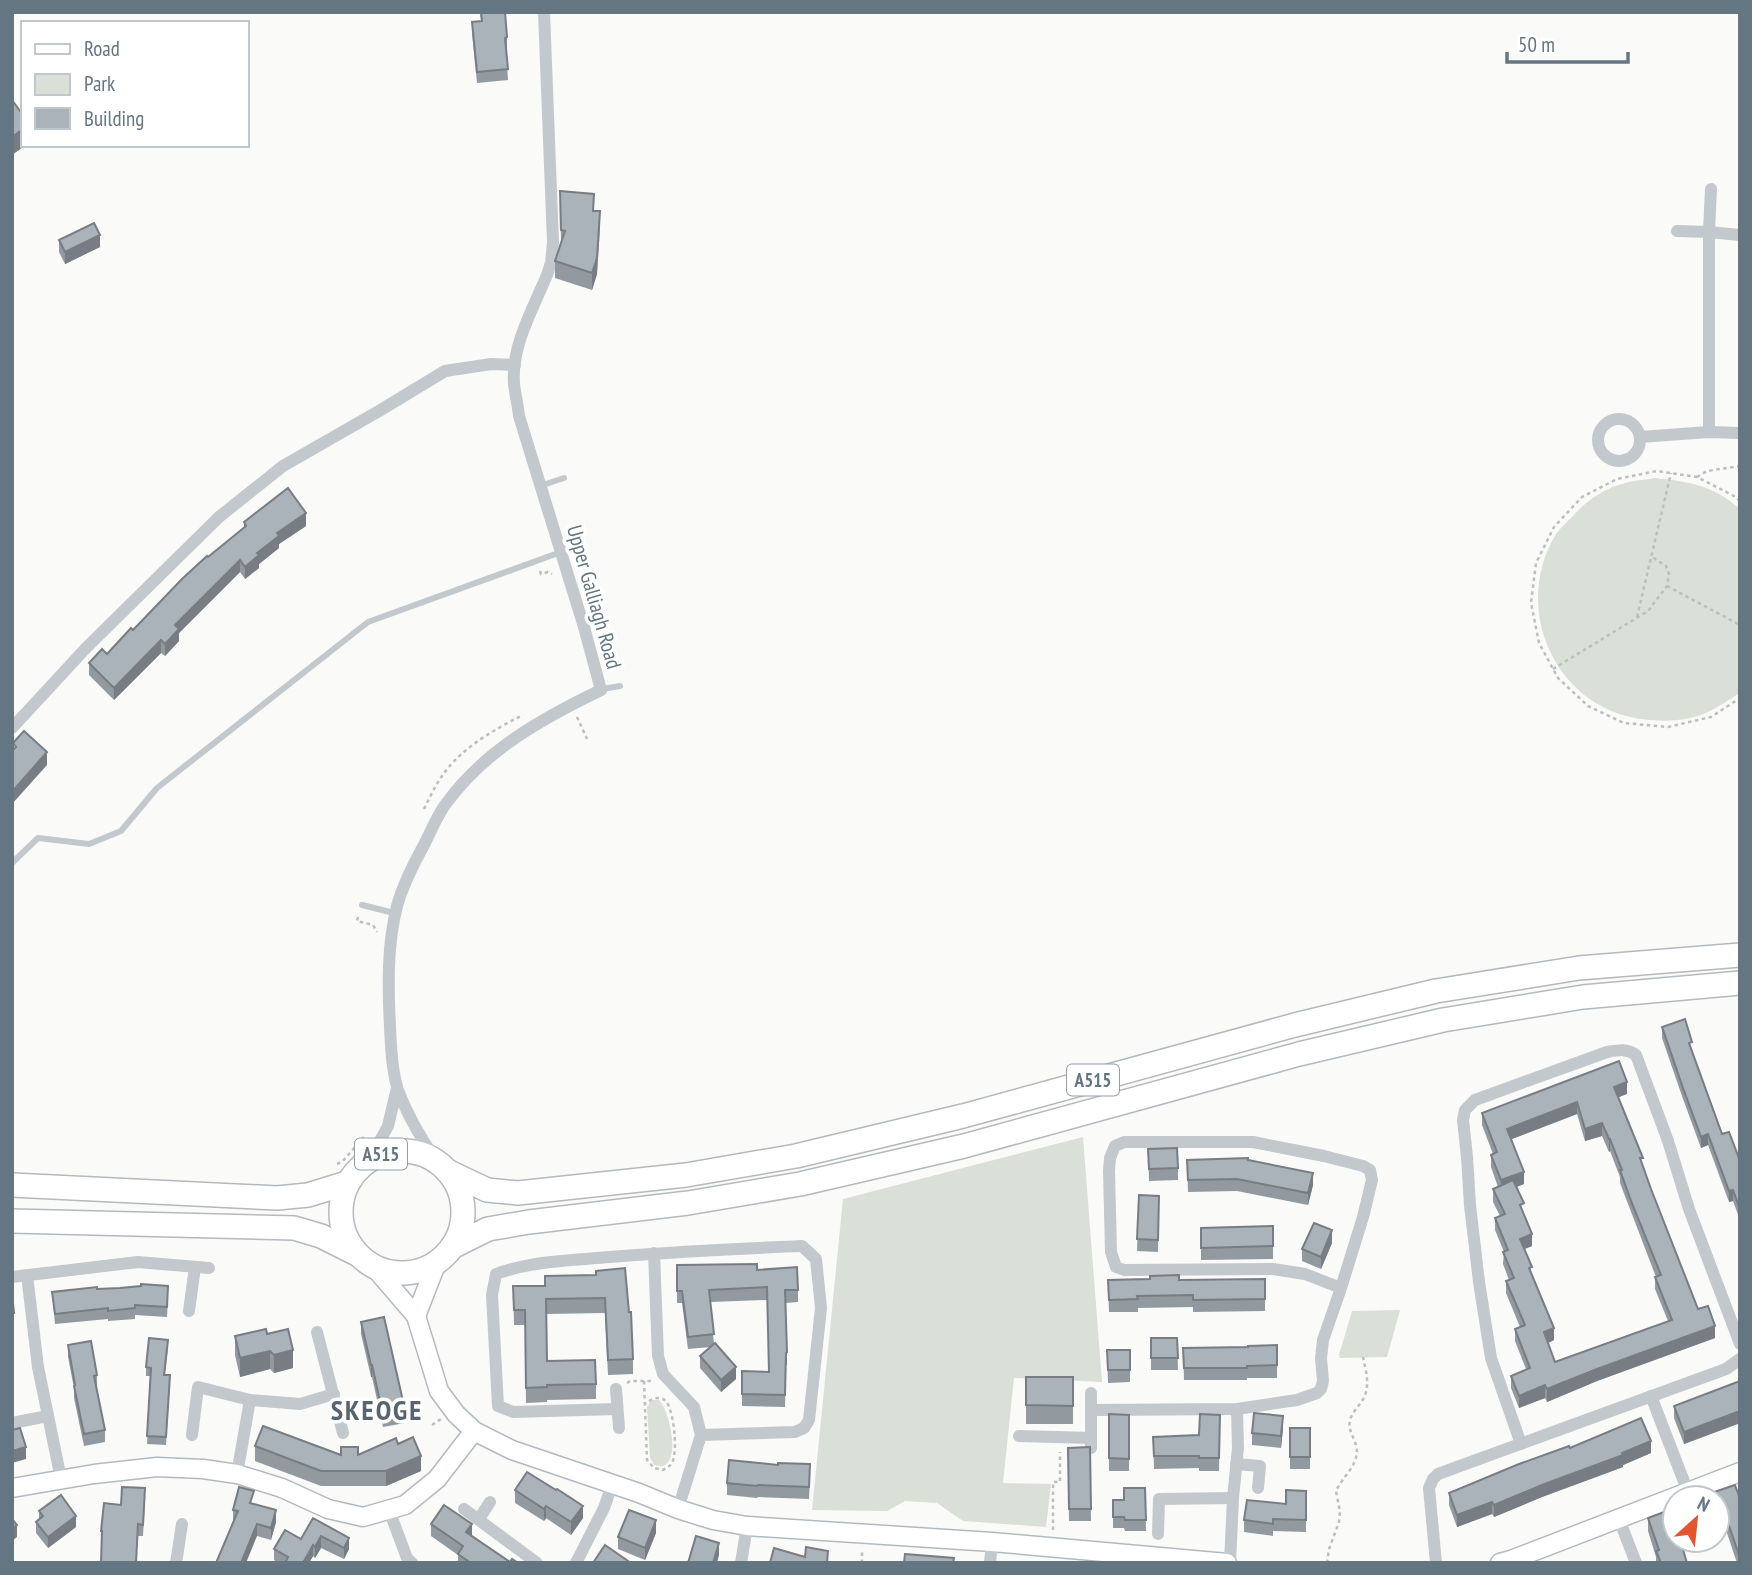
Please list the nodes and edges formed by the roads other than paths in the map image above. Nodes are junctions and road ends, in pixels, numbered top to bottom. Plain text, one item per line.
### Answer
1 (544, 12) edge
2 (1711, 189) dead end
3 (1677, 231) dead end
4 (1709, 232) junction
5 (1740, 235) edge
6 (515, 365) junction
7 (1709, 432) junction
8 (1740, 433) edge
9 (1640, 437) dead end
10 (564, 478) dead end
11 (540, 486) junction
12 (561, 552) junction
13 (620, 686) dead end
14 (601, 690) junction
15 (12, 728) edge
16 (12, 863) edge
17 (362, 905) dead end
18 (396, 914) junction
19 (1740, 955) edge
20 (1740, 983) edge
21 (398, 1088) junction
22 (370, 1159) junction
23 (442, 1166) junction
24 (340, 1175) junction
25 (12, 1185) edge
26 (12, 1221) edge
27 (654, 1253) junction
28 (445, 1255) junction
29 (364, 1259) junction
30 (195, 1266) junction
31 (209, 1268) dead end
32 (27, 1275) junction
33 (12, 1277) edge
34 (1341, 1287) junction
35 (189, 1311) dead end
36 (416, 1316) junction
37 (317, 1332) dead end
38 (1740, 1344) edge
39 (1740, 1359) edge
40 (616, 1390) road end
41 (1091, 1393) dead end
42 (334, 1394) junction
43 (1651, 1396) junction
44 (250, 1400) junction
45 (617, 1409) junction
46 (1237, 1409) junction
47 (1092, 1410) junction
48 (48, 1416) junction
49 (12, 1423) edge
50 (618, 1428) dead end
51 (474, 1431) junction
52 (343, 1433) dead end
53 (192, 1435) dead end
54 (701, 1436) junction
55 (1019, 1436) dead end
56 (1521, 1444) junction
57 (1236, 1464) junction
58 (1740, 1472) edge
59 (237, 1474) junction
60 (61, 1479) junction
61 (1685, 1484) edge
62 (1709, 1484) edge
63 (612, 1485) junction
64 (12, 1488) edge
65 (1258, 1488) dead end
66 (1233, 1498) junction
67 (490, 1502) dead end
68 (1661, 1503) edge
69 (464, 1509) dead end
70 (678, 1509) junction
71 (389, 1510) junction
72 (479, 1519) junction
73 (1619, 1519) junction
74 (182, 1524) dead end
75 (747, 1526) junction
76 (1158, 1534) dead end
77 (992, 1542) junction
78 (176, 1563) edge
79 (412, 1563) edge
80 (537, 1563) edge
81 (576, 1563) edge
82 (741, 1563) edge
83 (990, 1563) edge
84 (1228, 1563) edge
85 (1436, 1563) edge
86 (1500, 1563) edge
87 (1636, 1563) edge

1 - 6 street, Upper Galliagh Road
2 - 4 street
3 - 4 street
4 - 5 street
4 - 7 street
6 - 11 street, Upper Galliagh Road
6 - 15 street
7 - 8 street
7 - 9 street
10 - 11 lane
11 - 12 street, Upper Galliagh Road
12 - 14 street, Upper Galliagh Road
12 - 16 lane
13 - 14 lane
14 - 18 street, Upper Galliagh Road
17 - 18 lane
18 - 21 street, Upper Galliagh Road
19 - 23 highway, A515
20 - 28 highway, A515
21 - 22 street, Upper Galliagh Road
21 - 23 street, Upper Galliagh Road
22 - 23 highway, A515
22 - 24 highway, A515
23 - 28 highway
24 - 25 highway, A515
24 - 29 highway, A515
26 - 29 highway, A515
27 - 45 street
27 - 54 street
27 - 54 street
28 - 29 highway, A515
28 - 36 street
29 - 36 street
30 - 31 street
30 - 32 street
30 - 35 street
32 - 33 street
32 - 48 street
34 - 34 street
34 - 46 street
36 - 51 street
37 - 42 street
38 - 56 street
39 - 43 street
40 - 45 street
41 - 47 street
42 - 44 street
42 - 52 street
43 - 56 street
43 - 61 street
44 - 53 street
44 - 59 street
45 - 50 street
46 - 47 street
46 - 57 street
47 - 55 street
48 - 49 street
48 - 60 street
51 - 63 street
51 - 71 street
54 - 70 street
56 - 85 street
57 - 65 street
57 - 66 street
58 - 62 street
59 - 60 street
59 - 71 street
60 - 64 street
63 - 70 street
63 - 81 street
66 - 76 street
66 - 84 street
67 - 72 street
68 - 73 street
69 - 72 street
70 - 75 street
71 - 79 street
72 - 80 street
73 - 86 street
73 - 87 street
74 - 78 street
75 - 77 street
75 - 82 street
77 - 83 street
77 - 84 street

